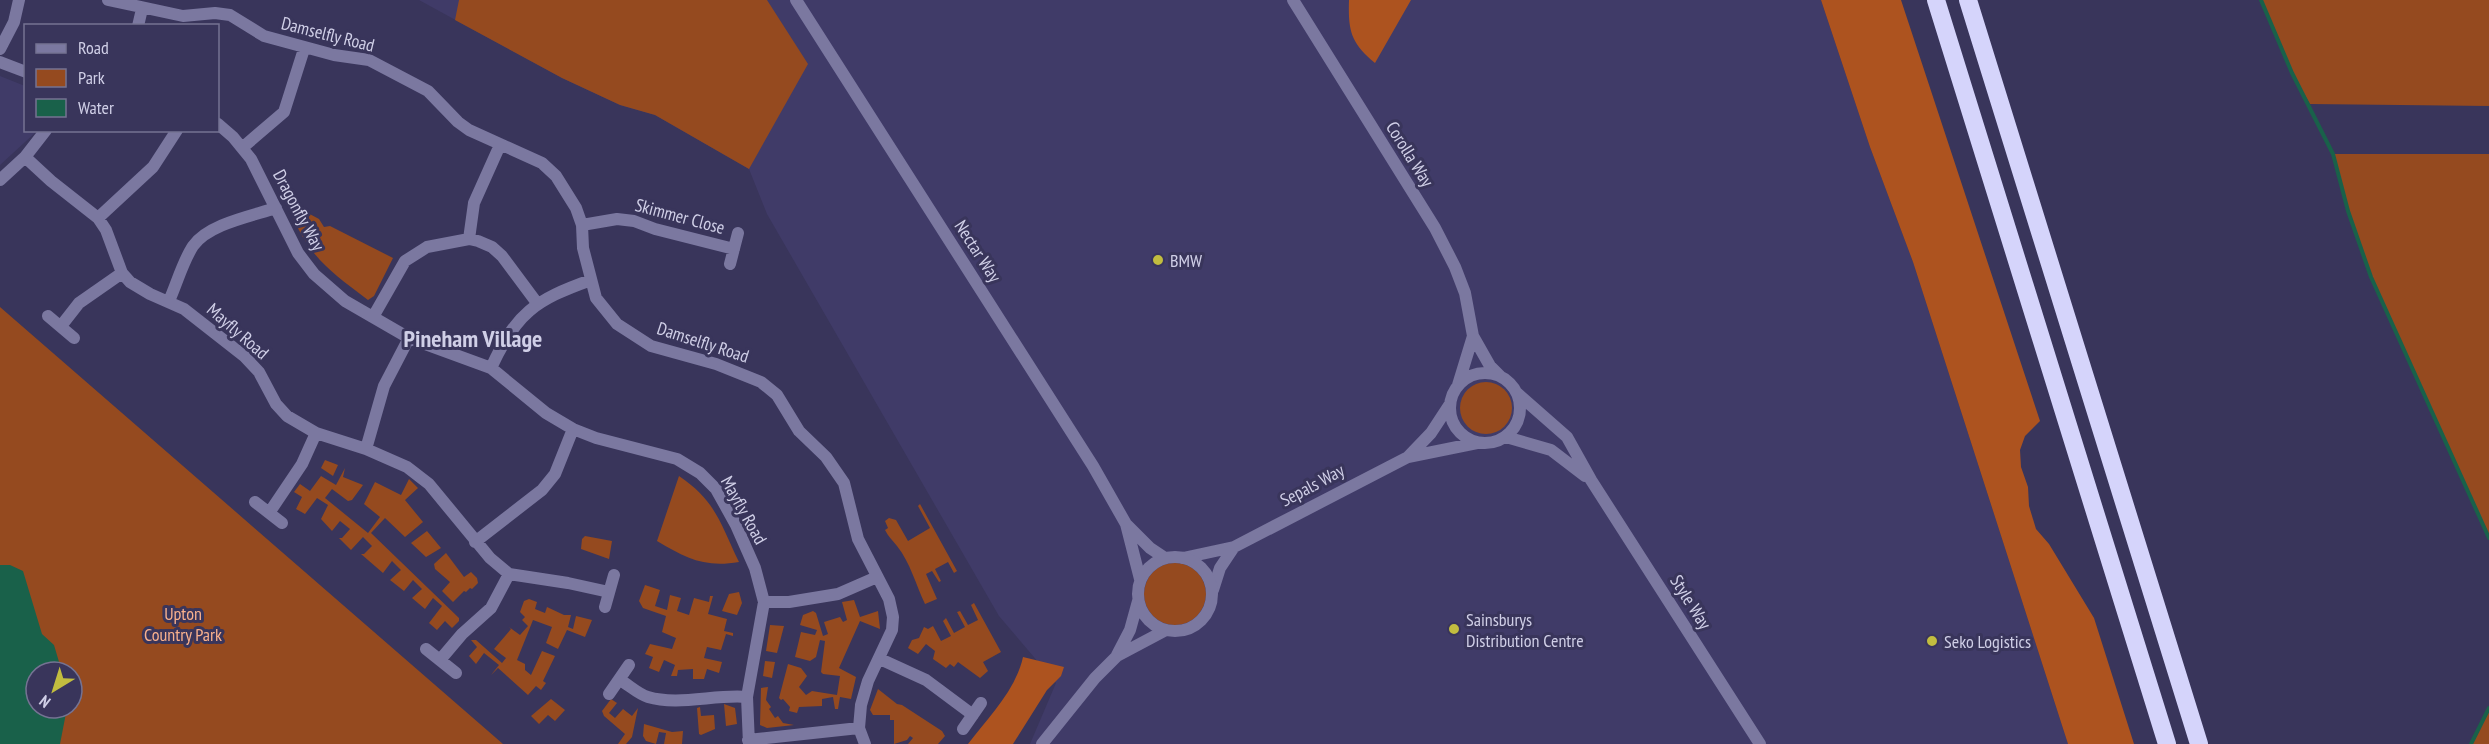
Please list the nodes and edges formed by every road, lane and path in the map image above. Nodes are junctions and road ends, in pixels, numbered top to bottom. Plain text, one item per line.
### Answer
1 (19, 0) edge
2 (108, 0) edge
3 (796, 0) edge
4 (1293, 0) edge
5 (1936, 0) edge
6 (1968, 0) edge
7 (142, 9) junction
8 (138, 24) edge
9 (0, 49) edge
10 (304, 49) junction
11 (0, 62) edge
12 (24, 71) edge
13 (219, 125) edge
14 (44, 132) edge
15 (176, 132) edge
16 (500, 145) junction
17 (242, 148) junction
18 (25, 157) junction
19 (0, 180) edge
20 (276, 208) junction
21 (98, 218) junction
22 (582, 225) junction
23 (738, 233) dead end
24 (469, 239) junction
25 (734, 249) junction
26 (730, 264) dead end
27 (122, 273) junction
28 (591, 280) junction
29 (169, 301) junction
30 (537, 303) junction
31 (48, 316) dead end
32 (373, 317) junction
33 (61, 326) junction
34 (1473, 336) junction
35 (74, 338) dead end
36 (409, 338) junction
37 (491, 368) junction
38 (1500, 376) junction
39 (1458, 385) junction
40 (1517, 393) junction
41 (1450, 404) junction
42 (573, 429) junction
43 (316, 433) junction
44 (1506, 437) junction
45 (1477, 443) junction
46 (366, 449) junction
47 (1408, 457) junction
48 (1591, 480) junction
49 (255, 502) dead end
50 (269, 513) junction
51 (282, 523) dead end
52 (1126, 524) junction
53 (476, 542) junction
54 (1234, 547) junction
55 (1165, 558) junction
56 (1183, 558) junction
57 (509, 574) junction
58 (614, 575) dead end
59 (877, 578) junction
60 (1140, 579) junction
61 (1213, 590) junction
62 (609, 592) junction
63 (1138, 601) junction
64 (764, 602) junction
65 (605, 607) dead end
66 (1166, 630) junction
67 (426, 649) dead end
68 (1117, 656) junction
69 (880, 659) junction
70 (440, 660) junction
71 (629, 665) dead end
72 (456, 674) dead end
73 (620, 680) junction
74 (609, 694) dead end
75 (747, 697) junction
76 (981, 703) dead end
77 (973, 715) junction
78 (859, 728) junction
79 (963, 729) dead end
80 (749, 742) edge
81 (865, 744) edge
82 (1042, 744) edge
83 (1760, 744) edge
84 (2167, 744) edge
85 (2199, 744) edge

1 - 9 street
2 - 7 street, Damselfly Road
3 - 52 street, Nectar Way
4 - 34 street, Corolla Way
5 - 84 highway
6 - 85 highway
7 - 8 street
7 - 10 street, Damselfly Road
10 - 16 street, Damselfly Road
10 - 17 street
11 - 12 street
13 - 17 street, Dragonfly Way
14 - 18 street
15 - 21 street
16 - 22 street, Damselfly Road
16 - 24 street
17 - 20 street, Dragonfly Way
18 - 19 street
18 - 21 street
20 - 29 street
20 - 32 street, Dragonfly Way
21 - 27 street
22 - 25 street, Skimmer Close
22 - 28 street, Damselfly Road
23 - 25 street, Skimmer Close
24 - 30 street
24 - 32 street
25 - 26 street, Skimmer Close
27 - 29 street, Mayfly Road
27 - 33 street
28 - 30 street
28 - 59 street, Damselfly Road
29 - 43 street, Mayfly Road
30 - 37 street
31 - 33 street
32 - 36 street, Dragonfly Way
33 - 35 street
34 - 38 street, Corolla Way
34 - 39 street, Corolla Way
36 - 37 street, Dragonfly Way
36 - 46 street
37 - 42 street, Dragonfly Way
38 - 39 street
38 - 40 street
39 - 41 street, Sepals Way
40 - 44 street
40 - 48 street, Style Way
41 - 45 street
41 - 47 street, Sepals Way
42 - 53 street
42 - 64 street, Mayfly Road
43 - 46 street, Mayfly Road
43 - 50 street
44 - 45 street, Sepals Way
44 - 48 street, Style Way
45 - 47 street, Sepals Way
46 - 53 street, Mayfly Road
47 - 54 street, Sepals Way
48 - 83 street, Style Way
49 - 50 street
50 - 51 street
52 - 55 street, Nectar Way
52 - 60 street, Nectar Way
53 - 57 street, Mayfly Road
54 - 56 street, Sepals Way
54 - 61 street
55 - 56 street
55 - 60 street
56 - 61 street
57 - 62 street
57 - 70 street
58 - 62 street
59 - 64 street
59 - 69 street, Damselfly Road
60 - 63 street
61 - 66 street
62 - 65 street
63 - 66 street
63 - 68 street
64 - 75 street, Mayfly Road
66 - 68 street
67 - 70 street
68 - 82 street
69 - 77 street
69 - 78 street, Damselfly Road
70 - 72 street
71 - 73 street
73 - 74 street
73 - 75 street
75 - 80 street, Mayfly Road
76 - 77 street
77 - 79 street
78 - 80 street
78 - 81 street, Damselfly Road

